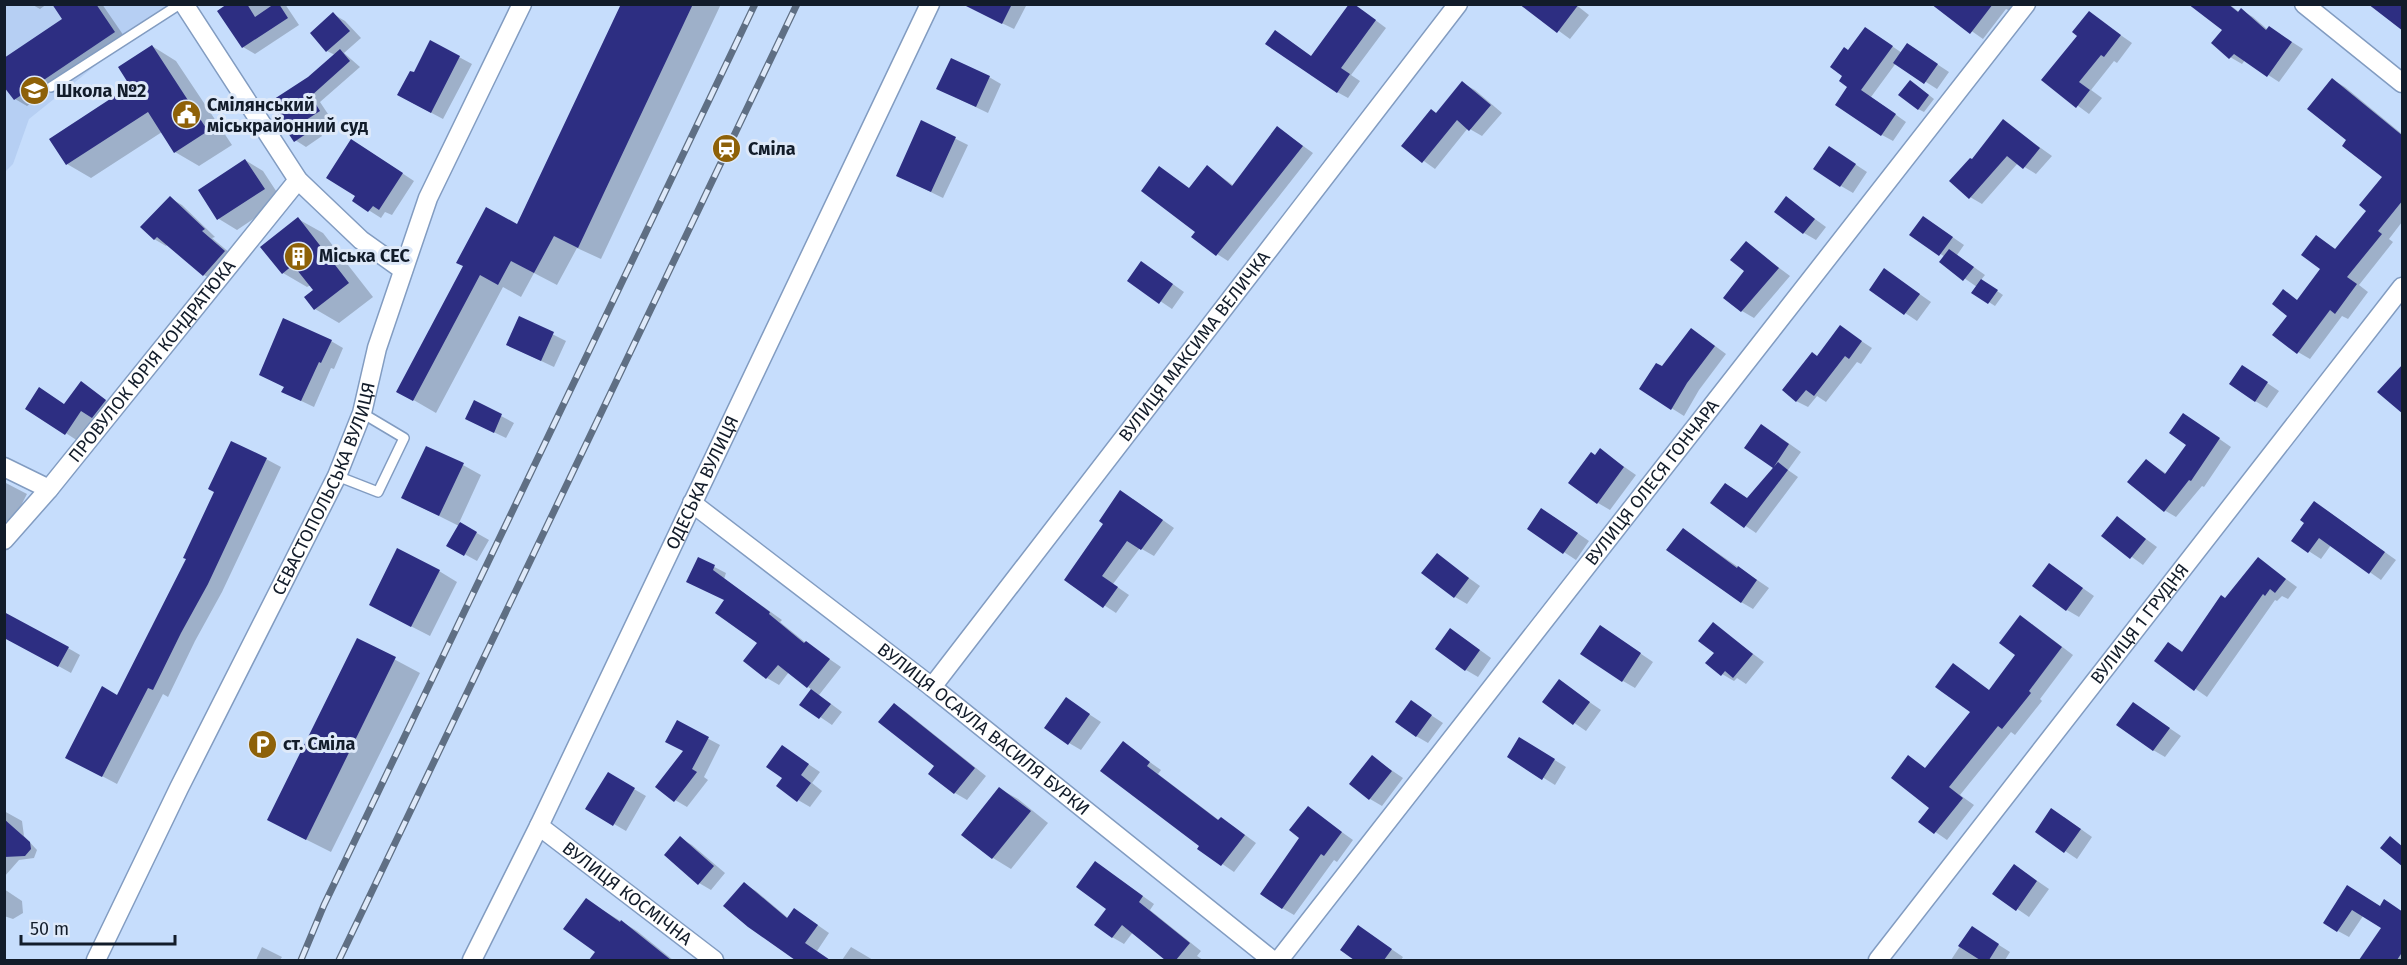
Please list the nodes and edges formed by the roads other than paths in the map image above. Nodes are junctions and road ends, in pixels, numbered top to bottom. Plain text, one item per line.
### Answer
1 (180, 4) edge
2 (184, 4) edge
3 (522, 4) edge
4 (930, 4) edge
5 (1458, 4) edge
6 (2026, 4) edge
7 (2304, 4) edge
8 (2403, 83) edge
9 (51, 87) dead end
10 (298, 180) junction
11 (403, 270) junction
12 (2403, 287) edge
13 (362, 413) junction
14 (4, 467) edge
15 (337, 476) junction
16 (49, 489) junction
17 (692, 503) junction
18 (4, 540) edge
19 (932, 687) junction
20 (539, 826) junction
21 (96, 960) edge
22 (472, 960) edge
23 (714, 960) edge
24 (1272, 960) edge
25 (1279, 960) edge
26 (1878, 960) edge

1 - 9 lane
2 - 10 street
3 - 11 street, СЕВАСТОПОЛЬСЬКА ВУЛИЦЯ
4 - 17 street, ОДЕСЬКА ВУЛИЦЯ
5 - 19 street, ВУЛИЦЯ МАКСИМА ВЕЛИЧКА
6 - 25 street, ВУЛИЦЯ ОЛЕСЯ ГОНЧАРА
7 - 8 street
10 - 11 street
10 - 16 street, ПРОВУЛОК ЮРІЯ КОНДРАТЮКА
11 - 13 street, СЕВАСТОПОЛЬСЬКА ВУЛИЦЯ
12 - 26 street, ВУЛИЦЯ 1 ГРУДНЯ
13 - 15 street, СЕВАСТОПОЛЬСЬКА ВУЛИЦЯ
13 - 15 lane
14 - 16 street
15 - 21 street, СЕВАСТОПОЛЬСЬКА ВУЛИЦЯ
16 - 18 street, ПРОВУЛОК ЮРІЯ КОНДРАТЮКА
17 - 19 street, ВУЛИЦЯ ОСАУЛА ВАСИЛЯ БУРКИ
17 - 20 street, ОДЕСЬКА ВУЛИЦЯ
19 - 24 street, ВУЛИЦЯ ОСАУЛА ВАСИЛЯ БУРКИ
20 - 22 street, ОДЕСЬКА ВУЛИЦЯ
20 - 23 street, ВУЛИЦЯ КОСМІЧНА

